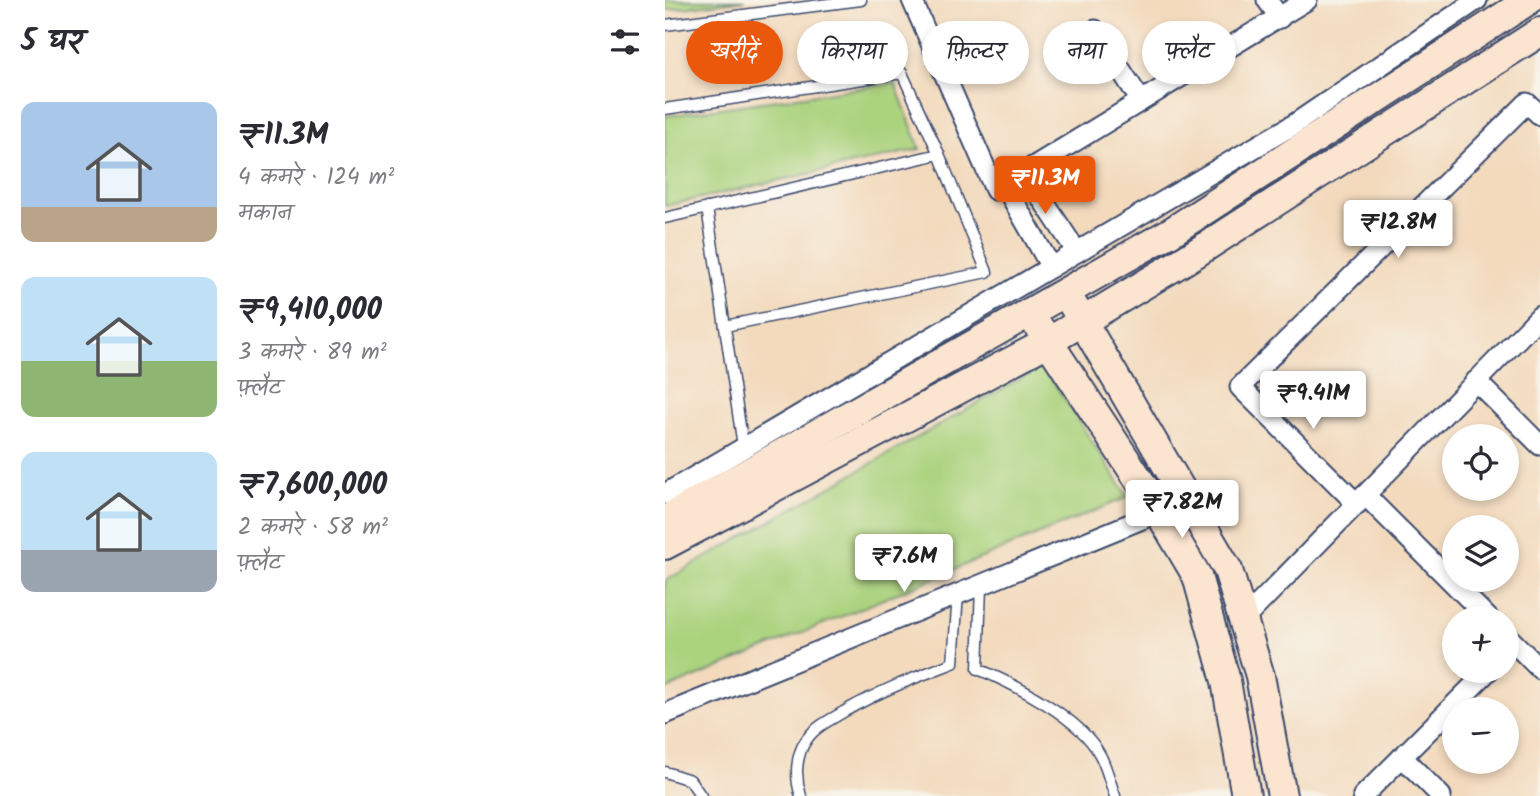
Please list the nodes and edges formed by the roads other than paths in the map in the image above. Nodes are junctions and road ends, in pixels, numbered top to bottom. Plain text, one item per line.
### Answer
1 (861, 0) edge
2 (912, 0) edge
3 (1267, 0) edge
4 (1307, 0) edge
5 (1529, 0) edge
6 (1471, 2) edge
7 (788, 5) edge
8 (1280, 18) junction
9 (665, 24) edge
10 (1540, 33) edge
11 (1128, 82) edge
12 (1141, 102) junction
13 (665, 109) edge
14 (1540, 115) edge
15 (939, 154) junction
16 (1024, 172) junction
17 (1004, 184) junction
18 (707, 208) junction
19 (665, 218) edge
20 (1077, 252) junction
21 (1051, 267) junction
22 (1066, 293) junction
23 (1029, 312) junction
24 (1540, 316) edge
25 (1082, 321) junction
26 (725, 326) junction
27 (1048, 342) junction
28 (1476, 382) junction
29 (1540, 445) edge
30 (743, 446) junction
31 (665, 494) edge
32 (1361, 500) junction
33 (1159, 512) junction
34 (665, 520) edge
35 (665, 545) edge
36 (981, 586) junction
37 (958, 594) junction
38 (1475, 606) edge
39 (1243, 620) junction
40 (1519, 652) edge
41 (1540, 669) edge
42 (1476, 683) edge
43 (665, 714) edge
44 (1402, 757) junction
45 (665, 772) edge
46 (701, 796) edge
47 (801, 796) edge
48 (1115, 796) edge
49 (1246, 796) edge
50 (1282, 796) edge
51 (1363, 796) edge
52 (1441, 796) edge

1 - 7 lane
2 - 17 street
3 - 8 street
4 - 8 street
5 - 22 street
6 - 20 street
7 - 9 lane
8 - 12 street
10 - 25 street
11 - 12 street
12 - 16 street
13 - 15 lane
14 - 32 street
15 - 18 lane
15 - 26 lane
16 - 17 street
16 - 20 street
17 - 21 street
18 - 19 lane
18 - 26 lane
20 - 21 street
21 - 30 street
22 - 23 street
22 - 25 street
23 - 27 street
23 - 34 street
24 - 28 street
25 - 27 street
25 - 39 street
26 - 30 lane
27 - 33 street
27 - 35 street
28 - 29 street
28 - 32 street
30 - 31 street
32 - 38 street
32 - 39 street
33 - 36 street
33 - 49 street
36 - 37 street
36 - 48 lane
37 - 43 street
37 - 47 lane
39 - 50 street
40 - 41 street
42 - 44 street
44 - 51 street
44 - 52 street
45 - 46 lane

